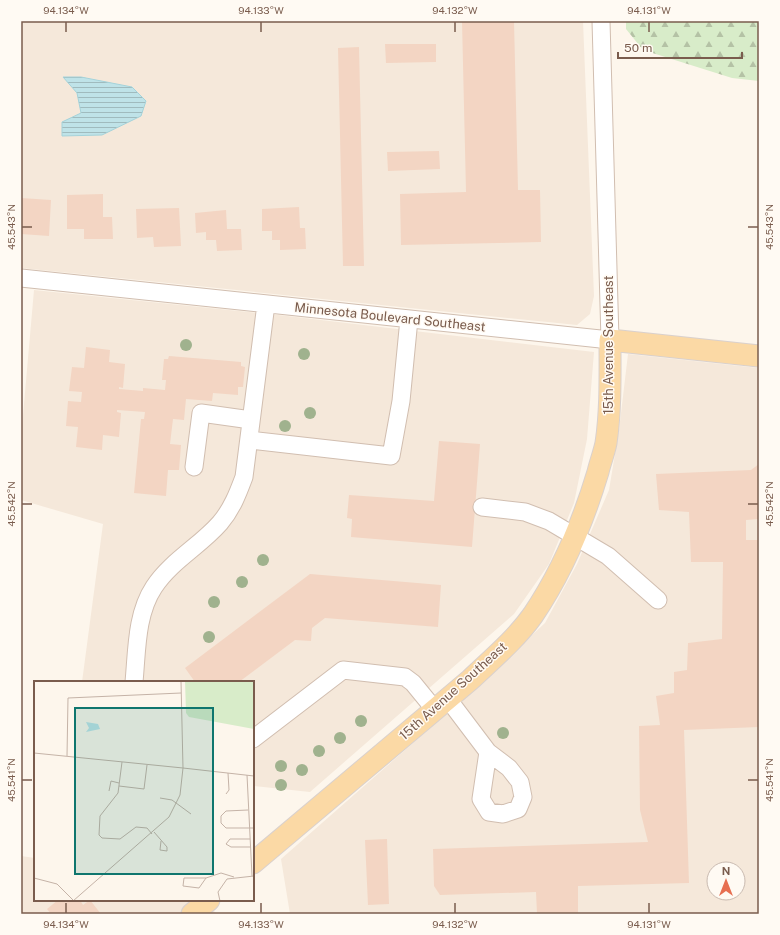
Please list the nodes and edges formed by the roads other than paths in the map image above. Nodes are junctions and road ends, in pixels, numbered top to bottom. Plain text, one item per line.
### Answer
1 (601, 21) edge
2 (21, 278) edge
3 (266, 304) junction
4 (409, 319) junction
5 (610, 340) junction
6 (759, 356) edge
7 (251, 420) junction
8 (249, 440) junction
9 (194, 467) dead end
10 (482, 507) dead end
11 (575, 537) junction
12 (658, 600) dead end
13 (134, 681) edge
14 (441, 704) junction
15 (254, 738) edge
16 (488, 752) dead end
17 (254, 862) edge
18 (208, 901) edge
19 (192, 914) edge

1 - 5 street, 15th Avenue Southeast
2 - 3 street, Minnesota Boulevard Southeast
3 - 4 street, Minnesota Boulevard Southeast
3 - 7 street
4 - 5 street, Minnesota Boulevard Southeast
4 - 8 street
5 - 6 main road, Minnesota Boulevard Southeast
5 - 11 main road, 15th Avenue Southeast
7 - 8 street
7 - 9 street
8 - 13 street
10 - 11 street
11 - 12 street
11 - 14 main road, 15th Avenue Southeast
14 - 15 street
14 - 16 street
14 - 17 main road, 15th Avenue Southeast
18 - 19 main road

